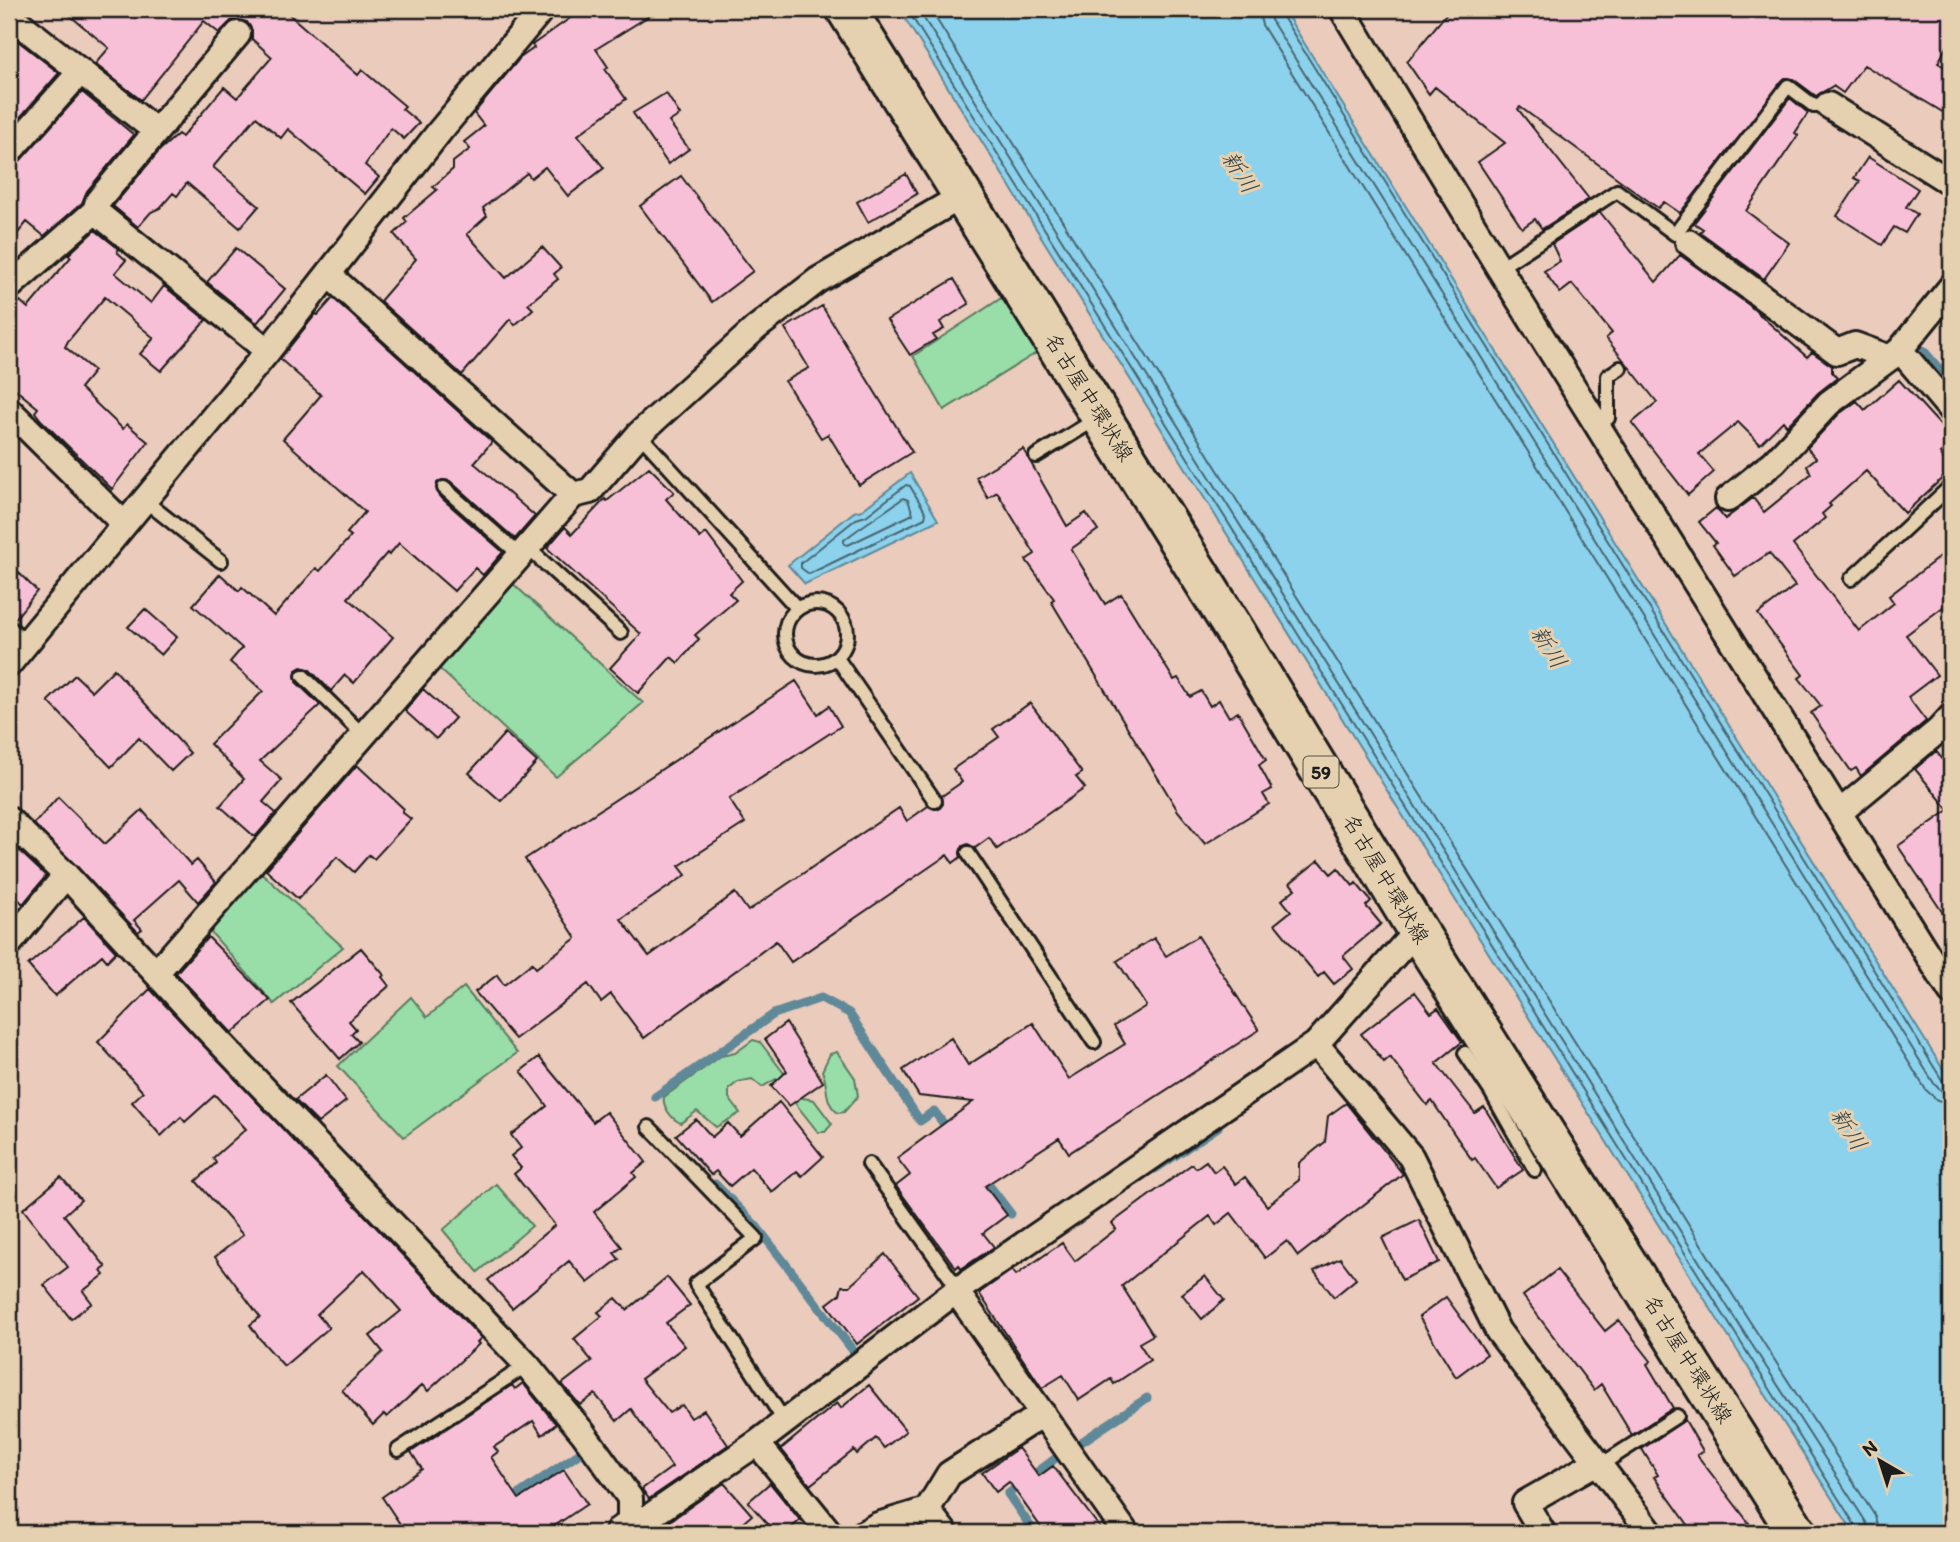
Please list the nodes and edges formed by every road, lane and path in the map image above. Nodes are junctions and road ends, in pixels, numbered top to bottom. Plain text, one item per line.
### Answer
1 (542, 9) edge
2 (846, 9) edge
3 (1342, 9) edge
4 (9, 15) edge
5 (238, 34) dead end
6 (81, 71) junction
7 (1828, 105) joint
8 (156, 131) junction
9 (9, 152) edge
10 (1951, 183) edge
11 (962, 196) junction
12 (95, 211) junction
13 (1688, 242) dead end
14 (1499, 268) junction
15 (329, 275) junction
16 (9, 287) edge
17 (1951, 287) edge
18 (268, 351) junction
19 (1895, 354) junction
20 (1620, 368) dead end
21 (9, 410) edge
22 (1951, 410) edge
23 (1101, 416) junction
24 (1597, 425) junction
25 (639, 434) junction
26 (1036, 456) dead end
27 (1951, 486) edge
28 (444, 488) dead end
29 (573, 495) junction
30 (1728, 499) dead end
31 (145, 500) junction
32 (124, 524) junction
33 (524, 552) junction
34 (221, 561) dead end
35 (1851, 579) dead end
36 (797, 608) junction
37 (621, 633) dead end
38 (18, 635) edge
39 (837, 658) junction
40 (9, 664) edge
41 (303, 676) dead end
42 (1947, 731) edge
43 (364, 736) junction
44 (935, 801) dead end
45 (1840, 812) junction
46 (9, 820) edge
47 (968, 853) dead end
48 (66, 875) junction
49 (1416, 930) junction
50 (9, 944) edge
51 (156, 973) junction
52 (1951, 992) edge
53 (1094, 1042) dead end
54 (1316, 1044) junction
55 (1465, 1053) dead end
56 (1501, 1085) junction
57 (649, 1127) dead end
58 (869, 1164) dead end
59 (1535, 1170) dead end
60 (958, 1290) junction
61 (527, 1365) junction
62 (1043, 1414) junction
63 (1677, 1416) dead end
64 (785, 1422) junction
65 (757, 1443) junction
66 (398, 1450) dead end
67 (1598, 1464) junction
68 (927, 1510) junction
69 (628, 1532) edge
70 (830, 1533) edge
71 (864, 1533) edge
72 (945, 1533) edge
73 (1126, 1533) edge
74 (1544, 1533) edge
75 (1651, 1533) edge
76 (1797, 1533) edge

1 - 15 street
2 - 11 main road, 名古屋中環状線 / 59
3 - 14 street
4 - 6 street
5 - 8 street
6 - 8 street
6 - 9 street
7 - 10 street
7 - 14 lane
8 - 12 street
11 - 23 main road, 名古屋中環状線 / 59
11 - 25 street
12 - 16 street
12 - 18 street
13 - 19 street
14 - 24 street
15 - 18 street
15 - 29 street
17 - 19 street
18 - 31 street
19 - 22 street
19 - 30 street
20 - 24 lane
21 - 32 street
23 - 26 lane
23 - 49 main road, 名古屋中環状線 / 59
24 - 45 street
25 - 29 street
25 - 36 lane
27 - 35 lane
28 - 33 lane
29 - 33 street
31 - 32 street
31 - 34 lane
32 - 38 street
33 - 37 lane
33 - 43 street
36 - 39 lane
36 - 39 lane
38 - 40 street
39 - 44 lane
41 - 43 lane
42 - 45 street
43 - 51 street
45 - 52 street
46 - 48 street
47 - 53 lane
48 - 50 street
48 - 51 street
49 - 54 street
49 - 56 main road, 名古屋中環状線 / 59
51 - 61 street
54 - 60 street
54 - 67 street
55 - 56 lane
56 - 59 lane
56 - 76 main road, 名古屋中環状線 / 59
57 - 64 lane
58 - 60 lane
60 - 62 street
60 - 64 street
61 - 66 lane
61 - 69 street
62 - 68 street
62 - 73 street
63 - 67 lane
64 - 65 street
65 - 69 street
65 - 70 street
67 - 74 street
67 - 75 street
68 - 71 street
68 - 72 street

